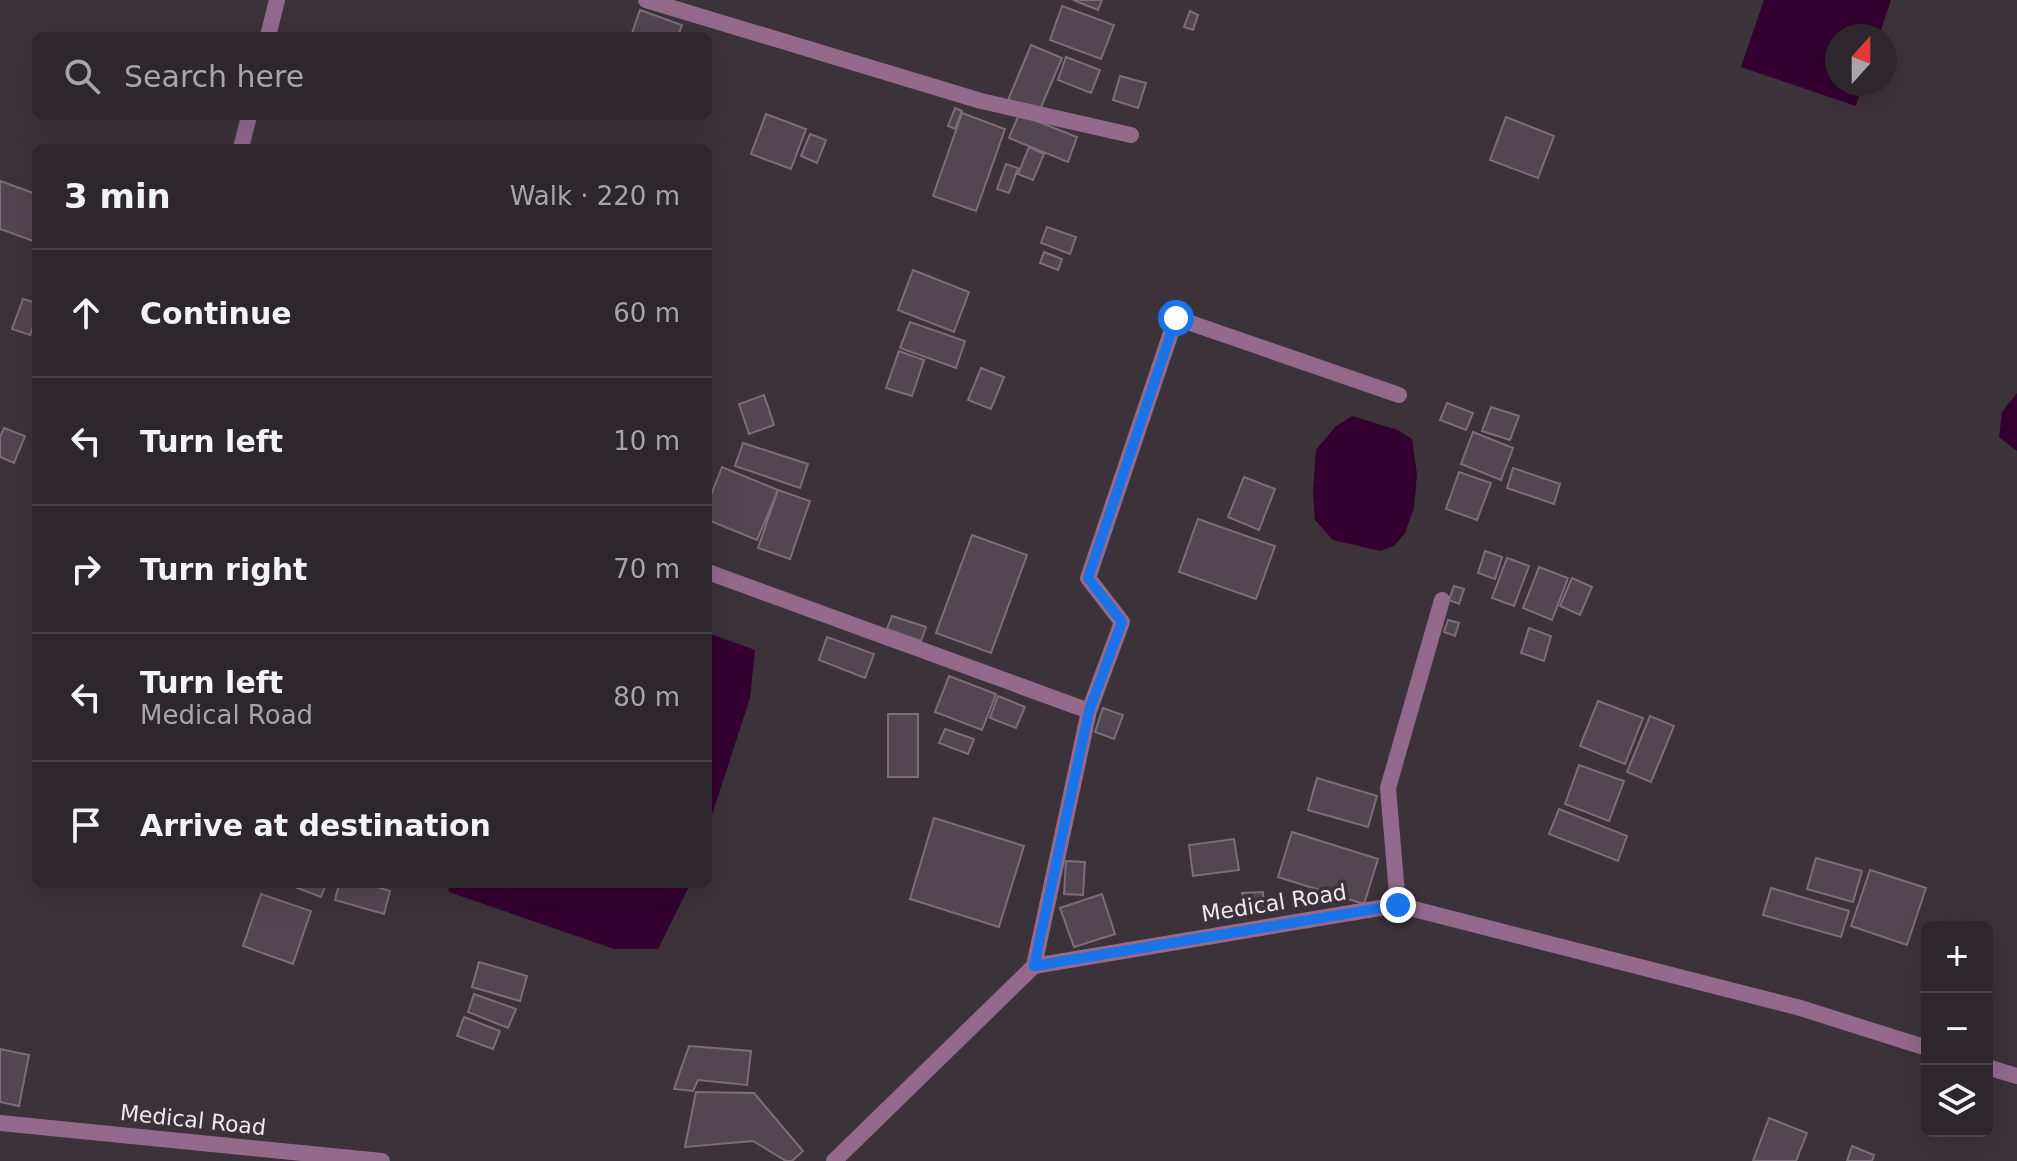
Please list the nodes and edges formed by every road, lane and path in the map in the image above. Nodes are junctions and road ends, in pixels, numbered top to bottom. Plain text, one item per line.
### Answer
1 (277, 0) edge
2 (646, 0) edge
3 (269, 32) edge
4 (248, 120) edge
5 (1131, 135) dead end
6 (242, 144) edge
7 (1399, 395) dead end
8 (712, 573) edge
9 (1442, 600) dead end
10 (1089, 711) junction
11 (1398, 905) junction
12 (1034, 966) junction
13 (1921, 1046) edge
14 (1993, 1069) edge
15 (2017, 1076) edge
16 (0, 1123) edge
17 (382, 1161) edge
18 (834, 1161) edge

1 - 3 street
2 - 5 street
4 - 6 street
7 - 10 street
8 - 10 street
9 - 11 street
10 - 12 street
11 - 12 street, Medical Road
11 - 13 street, Medical Road
12 - 18 street
14 - 15 street
16 - 17 street, Medical Road

